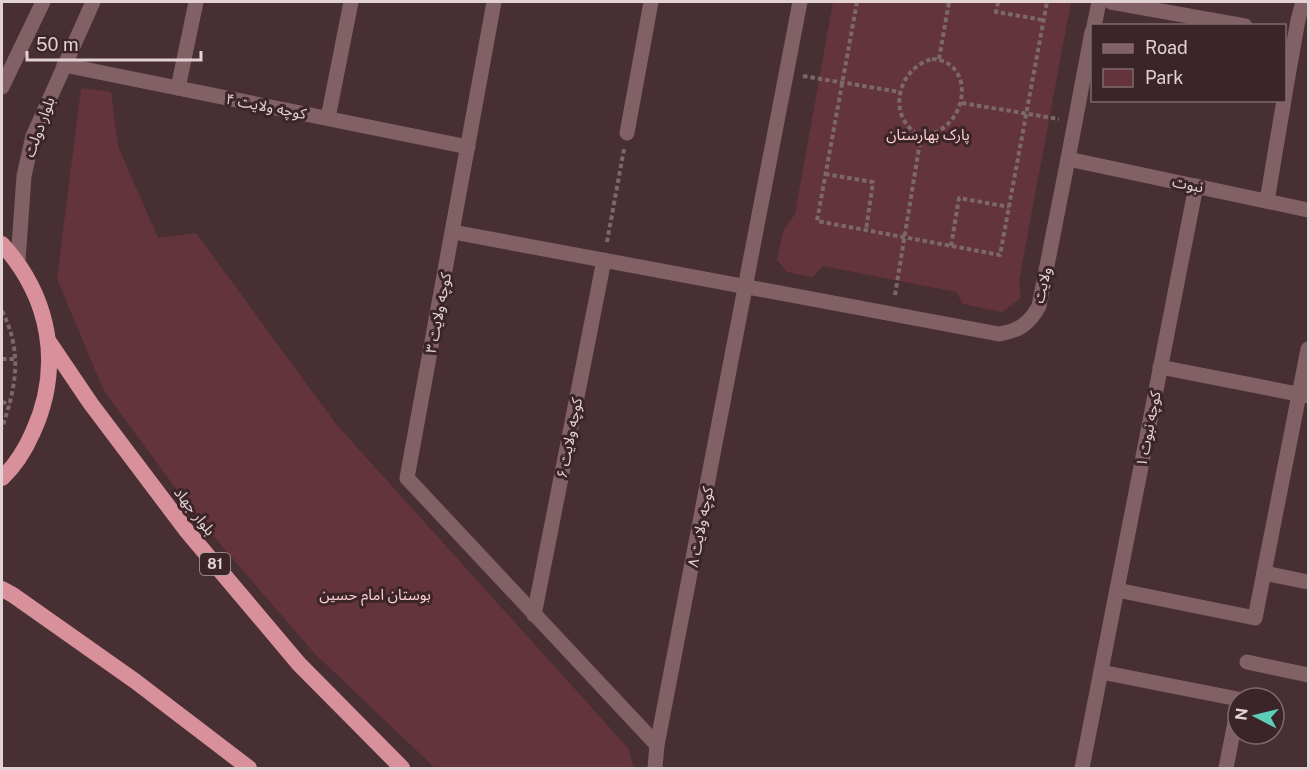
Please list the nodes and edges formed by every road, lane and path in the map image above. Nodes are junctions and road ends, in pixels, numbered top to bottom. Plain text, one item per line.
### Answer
1 (43, 2) edge
2 (93, 2) edge
3 (196, 2) edge
4 (351, 2) edge
5 (494, 2) edge
6 (651, 2) edge
7 (800, 2) edge
8 (857, 2) edge
9 (949, 2) edge
10 (998, 2) edge
11 (1047, 2) edge
12 (1098, 2) edge
13 (1111, 2) edge
14 (1303, 2) edge
15 (1044, 20) junction
16 (1094, 24) edge
17 (1234, 24) edge
18 (1290, 34) edge
19 (1091, 37) edge
20 (939, 59) junction
21 (64, 65) junction
22 (786, 73) junction
23 (1286, 78) edge
24 (842, 83) junction
25 (2, 87) edge
26 (178, 88) junction
27 (900, 92) junction
28 (1284, 102) edge
29 (962, 103) junction
30 (1027, 113) junction
31 (328, 118) junction
32 (1075, 122) junction
33 (627, 133) joint
34 (921, 136) junction
35 (468, 147) junction
36 (1068, 159) junction
37 (825, 174) junction
38 (1196, 186) junction
39 (1267, 201) junction
40 (1009, 207) junction
41 (1308, 210) edge
42 (866, 230) junction
43 (453, 232) junction
44 (904, 237) junction
45 (2, 244) edge
46 (951, 246) junction
47 (604, 260) junction
48 (18, 261) junction
49 (746, 287) junction
50 (2, 311) edge
51 (892, 314) junction
52 (49, 342) junction
53 (1308, 349) edge
54 (2, 359) edge
55 (15, 359) junction
56 (1160, 367) junction
57 (1304, 396) edge
58 (2, 402) edge
59 (10, 404) junction
60 (2, 428) edge
61 (2, 478) edge
62 (1264, 573) junction
63 (1308, 582) edge
64 (2, 590) edge
65 (1117, 590) junction
66 (534, 615) junction
67 (1247, 662) dead end
68 (1101, 672) junction
69 (1308, 675) edge
70 (1226, 697) edge
71 (657, 745) junction
72 (1230, 746) edge
73 (249, 768) edge
74 (402, 768) edge
75 (655, 768) edge
76 (1082, 768) edge
77 (1226, 768) edge

1 - 25 street
2 - 21 street, بلوار دولت
3 - 26 street
4 - 31 street
5 - 35 street, کوچه ولایت ۳
6 - 33 street
7 - 22 street, کوچه ولایت ۸
8 - 24 path
9 - 20 path
10 - 15 path
11 - 15 path
12 - 16 street
13 - 17 street
14 - 18 street
15 - 30 path
18 - 23 street
19 - 32 street, ولایت
20 - 27 path
20 - 29 path
21 - 26 street, کوچه ولایت ۴
21 - 48 street, بلوار دولت
22 - 24 path
22 - 49 street, کوچه ولایت ۸
24 - 27 path
24 - 37 path
26 - 31 street, کوچه ولایت ۴
27 - 34 path
28 - 39 street
29 - 30 path
29 - 34 path
30 - 32 path
30 - 40 path
31 - 35 street, کوچه ولایت ۴
32 - 36 street, ولایت
33 - 47 path
34 - 44 path
35 - 43 street, کوچه ولایت ۳
36 - 38 street, نبوت
36 - 51 street, ولایت
37 - 42 path
37 - 42 path
38 - 39 street, نبوت
38 - 56 street, کوچه نبوت ۱
39 - 41 street, نبوت
40 - 46 path
40 - 46 path
42 - 44 path
43 - 47 street, ولایت
43 - 66 street, کوچه ولایت ۳
44 - 46 path
44 - 51 path
45 - 48 highway, 81
47 - 49 street, ولایت
47 - 66 street, کوچه ولایت ۶
48 - 52 highway, 81
49 - 51 street, ولایت
49 - 71 street, کوچه ولایت ۸
50 - 55 path
52 - 61 highway, 81
52 - 74 highway, بلوار جهاد / 81
53 - 57 street
54 - 55 path
55 - 59 path
56 - 57 street
56 - 65 street, کوچه نبوت ۱
57 - 62 street
58 - 59 path
59 - 60 path
62 - 63 street
62 - 65 street
64 - 73 highway
65 - 68 street, کوچه نبوت ۱
66 - 71 street
67 - 69 street
68 - 70 street
68 - 76 street, کوچه نبوت ۱
71 - 75 street, کوچه ولایت ۸
72 - 77 street

